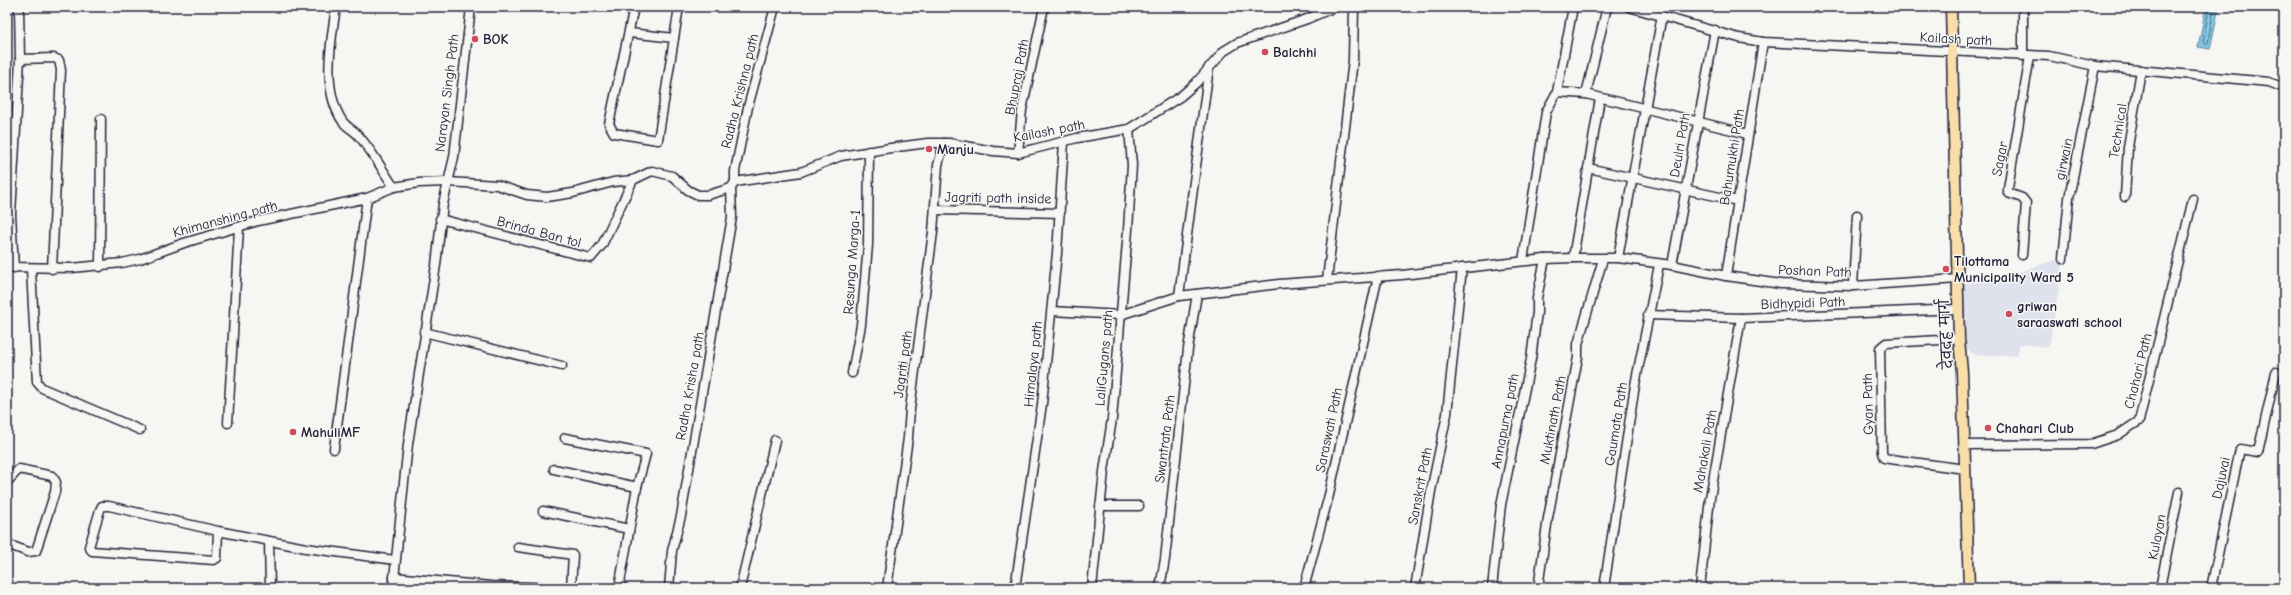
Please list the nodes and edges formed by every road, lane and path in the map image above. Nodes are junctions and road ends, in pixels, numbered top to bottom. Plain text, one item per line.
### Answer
1 (19, 7) edge
2 (336, 7) edge
3 (471, 7) edge
4 (634, 7) edge
5 (679, 7) edge
6 (775, 7) edge
7 (1044, 7) edge
8 (1334, 7) edge
9 (1354, 7) edge
10 (1573, 7) edge
11 (1607, 7) edge
12 (1629, 7) edge
13 (1951, 7) edge
14 (2023, 7) edge
15 (1661, 12) edge
16 (1715, 30) junction
17 (630, 33) junction
18 (674, 38) junction
19 (1763, 42) junction
20 (1952, 52) junction
21 (2026, 56) junction
22 (20, 59) junction
23 (1209, 65) junction
24 (2095, 66) junction
25 (2141, 70) junction
26 (2284, 88) edge
27 (1557, 92) junction
28 (1586, 94) junction
29 (1600, 98) junction
30 (1645, 110) junction
31 (102, 119) dead end
32 (1697, 123) junction
33 (1129, 129) junction
34 (1748, 134) junction
35 (1064, 142) junction
36 (944, 143) junction
37 (869, 152) junction
38 (1018, 153) junction
39 (1588, 168) junction
40 (1632, 178) junction
41 (633, 180) junction
42 (448, 182) junction
43 (733, 185) junction
44 (394, 188) junction
45 (1686, 190) junction
46 (2125, 196) dead end
47 (367, 198) junction
48 (2193, 199) dead end
49 (1738, 201) junction
50 (935, 210) junction
51 (1060, 213) junction
52 (1857, 215) dead end
53 (440, 219) junction
54 (239, 227) junction
55 (2022, 255) dead end
56 (1573, 258) junction
57 (1603, 258) junction
58 (1618, 258) junction
59 (1545, 259) junction
60 (2063, 259) dead end
61 (1523, 261) junction
62 (1659, 265) junction
63 (1672, 265) junction
64 (100, 266) junction
65 (10, 268) edge
66 (1462, 268) junction
67 (31, 269) junction
68 (52, 269) junction
69 (1378, 276) junction
70 (1726, 276) junction
71 (1958, 279) junction
72 (1327, 280) junction
73 (1853, 286) junction
74 (1196, 294) junction
75 (1179, 296) junction
76 (1959, 309) junction
77 (1052, 311) junction
78 (1120, 315) junction
79 (1648, 316) junction
80 (1741, 318) junction
81 (424, 332) junction
82 (1959, 339) junction
83 (562, 366) dead end
84 (852, 372) dead end
85 (2276, 372) dead end
86 (228, 424) dead end
87 (140, 430) dead end
88 (565, 438) dead end
89 (775, 440) dead end
90 (1964, 445) junction
91 (334, 449) dead end
92 (554, 469) dead end
93 (1965, 469) junction
94 (7, 482) edge
95 (637, 487) junction
96 (2179, 492) dead end
97 (1100, 506) junction
98 (1139, 506) dead end
99 (543, 511) dead end
100 (629, 529) junction
101 (218, 531) junction
102 (269, 541) junction
103 (7, 544) edge
104 (518, 547) dead end
105 (395, 560) junction
106 (394, 576) junction
107 (491, 587) edge
108 (270, 588) edge
109 (393, 588) edge
110 (564, 588) edge
111 (570, 588) edge
112 (619, 588) edge
113 (669, 588) edge
114 (740, 588) edge
115 (887, 588) edge
116 (1015, 588) edge
117 (1092, 588) edge
118 (1160, 588) edge
119 (1304, 588) edge
120 (1415, 588) edge
121 (1492, 588) edge
122 (1538, 588) edge
123 (1604, 588) edge
124 (1700, 588) edge
125 (1969, 588) edge
126 (2160, 588) edge
127 (2211, 588) edge

1 - 22 street
2 - 44 street
3 - 42 street, Narayan Singh Path
4 - 17 street
5 - 18 street
6 - 43 street, Radha Krishna path
7 - 38 street, Bhupraj Path
8 - 23 street, Kailash path
9 - 72 street
10 - 27 street
11 - 28 street
12 - 15 street, Kailash path
13 - 20 main road, देवदह मार्ग
14 - 21 street
15 - 16 street, Kailash path
15 - 30 street
16 - 19 street, Kailash path
16 - 32 street, Deulri Path
17 - 18 street
17 - 18 street
19 - 20 street, Kailash path
19 - 34 street, Bahumukhi Path
20 - 21 street, Kailash path
20 - 71 main road, देवदह मार्ग
21 - 24 street, Kailash path
21 - 55 street, Sagar
22 - 65 street
22 - 68 street
23 - 33 street, Kailash path
23 - 75 street
24 - 25 street, Kailash path
24 - 60 street, girwain
25 - 26 street, Kailash path
25 - 46 street, Technical
27 - 28 street
27 - 61 street
28 - 29 street
29 - 30 street
29 - 39 street
30 - 32 street
30 - 40 street
31 - 64 street
32 - 34 street
32 - 45 street, Deulri Path
33 - 35 street, Kailash path
33 - 78 street, LaliGugans path
34 - 49 street, Bahumukhi Path
35 - 38 street, Kailash path
35 - 51 street, Himalaya path
36 - 37 street, Kailash path
36 - 38 street, Kailash path
36 - 50 street, Jagriti path
37 - 43 street, Kailash path
37 - 84 street, Resunga Marga-1
39 - 40 street
39 - 56 street
40 - 45 street
40 - 58 street
41 - 42 street, Khimanshing path
41 - 43 street, Kailash path
41 - 53 street, Brinda Ban tol
42 - 44 street, Khimanshing path
42 - 53 street, Narayan Singh Path
43 - 113 street, Radha Krisha path
44 - 47 street, Khimanshing path
45 - 49 street
45 - 63 street, Deulri Path
47 - 54 street, Khimanshing path
47 - 91 street
48 - 90 street, Chahari Path
49 - 70 street, Bahumukhi Path
50 - 51 street, Jagriti path inside
50 - 115 street, Jagriti path
51 - 77 street, Himalaya path
52 - 73 street
53 - 81 street, Narayan Singh Path
54 - 64 street, Khimanshing path
54 - 86 street
56 - 57 street, Poshan Path
56 - 59 street, Poshan Path
57 - 58 street, Poshan Path
57 - 122 street, Muktinath Path
58 - 62 street, Poshan Path
59 - 61 street, Poshan Path
59 - 121 street, Annapurna path
61 - 66 street, Poshan Path
62 - 63 street, Poshan Path
62 - 79 street, Gaumata Path
63 - 70 street, Poshan Path
64 - 68 street, Khimanshing path
65 - 67 street, Khimanshing path
66 - 69 street, Poshan Path
66 - 120 street, Sanskrit Path
67 - 68 street, Khimanshing path
67 - 87 street
69 - 72 street, Poshan Path
69 - 119 street, Saraswati Path
70 - 73 street, Poshan Path
71 - 73 street, Poshan Path
71 - 76 main road, देवदह मार्ग
72 - 74 street, Poshan Path
74 - 75 street, Poshan Path
74 - 118 street, Swantrata Path
75 - 78 street, Poshan Path
76 - 80 street, Bidhypidi Path
76 - 82 main road, देवदह मार्ग
77 - 78 street
77 - 116 street, Himalaya path
78 - 97 street, LaliGugans path
79 - 80 street, Bidhypidi Path
79 - 123 street, Gaumata Path
80 - 124 street, Mahakali Path
81 - 83 street
81 - 105 street, Narayan Singh Path
82 - 90 main road, देवदह मार्ग
82 - 93 street, Gyan Path
85 - 127 street, Dajuvai
88 - 95 street
89 - 114 street
90 - 93 main road, देवदह मार्ग
92 - 95 street
93 - 125 main road, देवदह मार्ग
94 - 103 street
95 - 100 street
96 - 126 street, Kulayan
97 - 98 street
97 - 117 street, LaliGugans path
99 - 100 street
100 - 112 street
101 - 101 street
101 - 102 street
102 - 105 street
102 - 108 street
104 - 111 street
105 - 106 street, Narayan Singh Path
106 - 107 street
106 - 109 street, Narayan Singh Path
107 - 110 street

